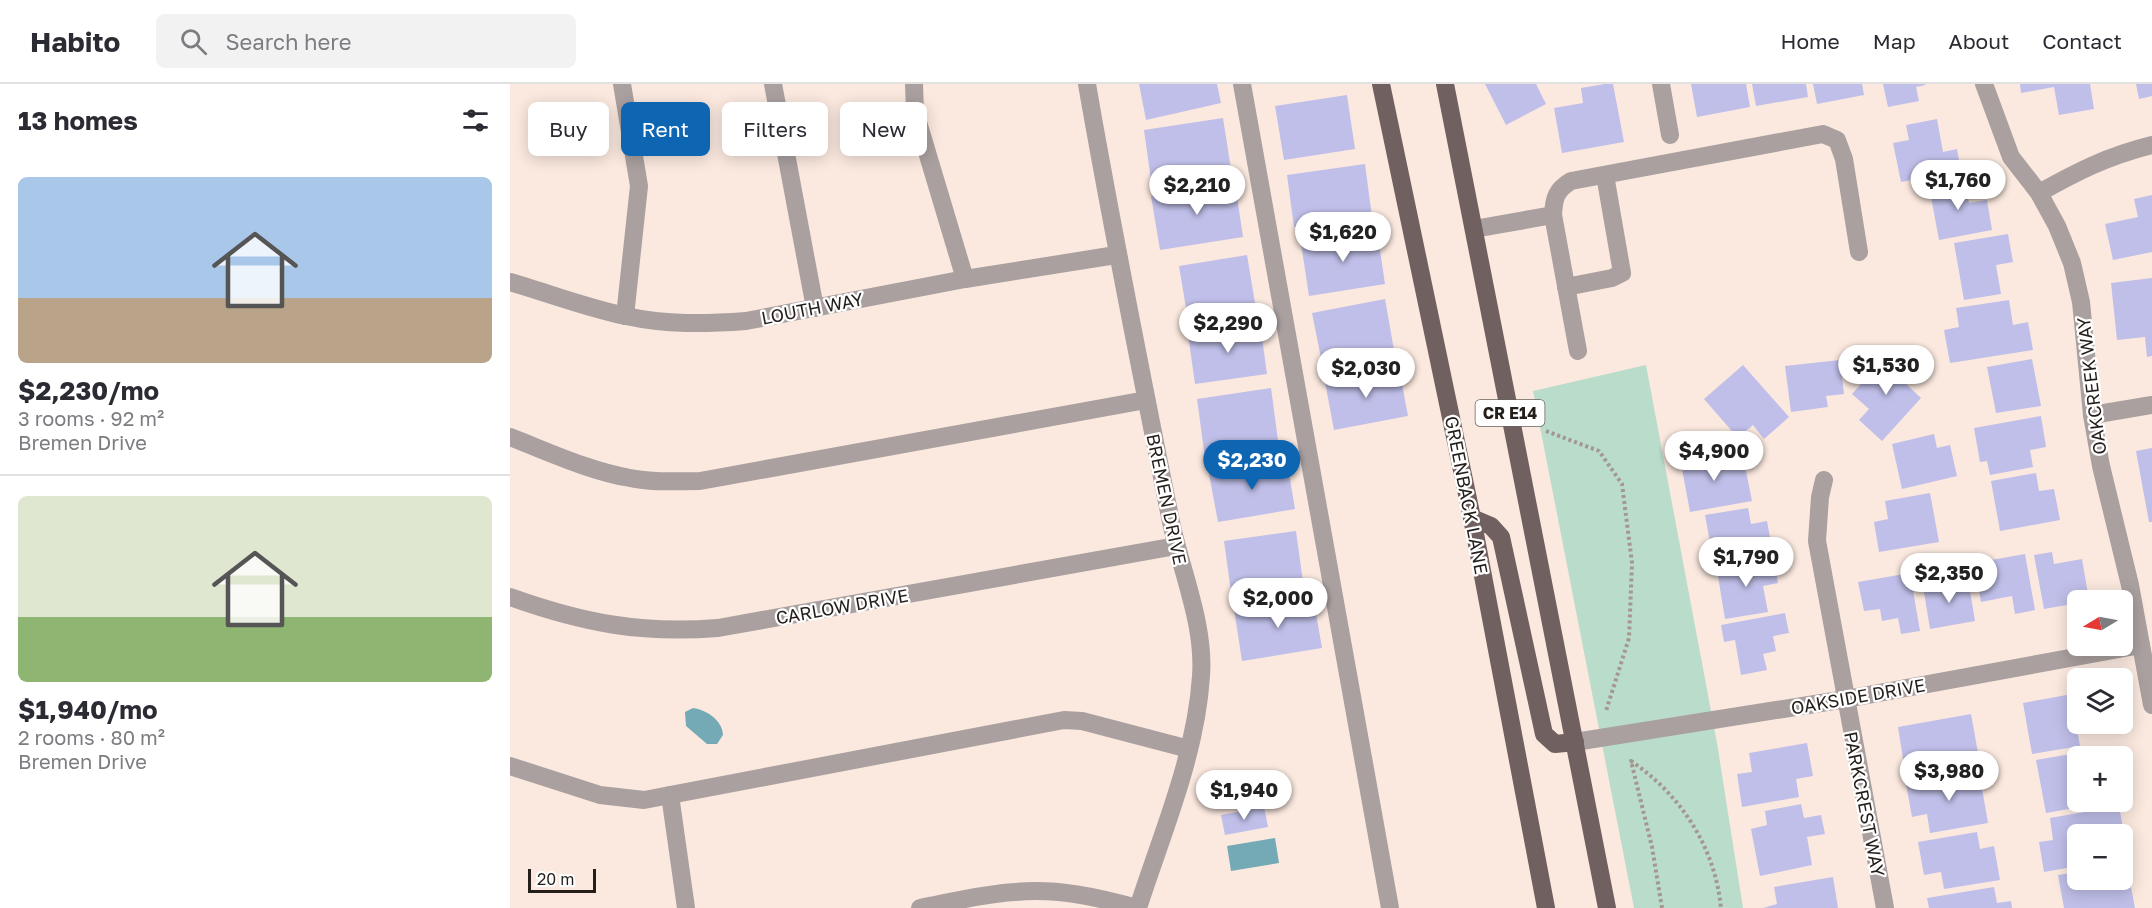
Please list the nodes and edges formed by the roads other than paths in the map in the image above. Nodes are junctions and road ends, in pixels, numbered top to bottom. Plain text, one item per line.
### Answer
1 (622, 84) edge
2 (773, 84) edge
3 (914, 84) edge
4 (1087, 84) edge
5 (1242, 84) edge
6 (1381, 84) edge
7 (1445, 84) edge
8 (1661, 84) edge
9 (1984, 84) edge
10 (1670, 135) dead end
11 (2152, 146) edge
12 (1605, 175) junction
13 (2039, 193) junction
14 (1553, 214) junction
15 (1474, 229) junction
16 (1859, 252) dead end
17 (1116, 255) junction
18 (965, 279) junction
19 (510, 282) edge
20 (1566, 287) junction
21 (816, 308) junction
22 (624, 316) junction
23 (1578, 351) dead end
24 (1146, 400) junction
25 (2152, 405) edge
26 (2092, 416) junction
27 (510, 437) edge
28 (1824, 480) dead end
29 (1472, 518) junction
30 (1176, 546) junction
31 (510, 597) edge
32 (2141, 645) junction
33 (1846, 699) junction
34 (2152, 705) edge
35 (1575, 742) junction
36 (1189, 748) junction
37 (510, 766) edge
38 (670, 795) junction
39 (686, 908) edge
40 (920, 908) edge
41 (1138, 908) edge
42 (1390, 908) edge
43 (1546, 908) edge
44 (1607, 908) edge
45 (1885, 908) edge

1 - 22 street
2 - 21 street
3 - 18 street
4 - 17 street, BREMEN DRIVE
5 - 42 street
6 - 29 main road, GREENBACK LANE / CR E14
7 - 15 main road, CR E14
8 - 10 street
9 - 13 street, OAKCREEK WAY
11 - 13 street
12 - 14 street
12 - 16 street
12 - 20 street
13 - 26 street, OAKCREEK WAY
14 - 15 street
14 - 20 street
15 - 35 main road, CR E14
17 - 18 street, LOUTH WAY
17 - 24 street, BREMEN DRIVE
18 - 21 street, LOUTH WAY
19 - 22 street, LOUTH WAY
20 - 23 street
21 - 22 street, LOUTH WAY
24 - 27 street
24 - 30 street, BREMEN DRIVE
25 - 26 street
26 - 32 street, OAKCREEK WAY
28 - 33 street, PARKCREST WAY
29 - 35 main road
29 - 43 main road, GREENBACK LANE / CR E14
30 - 31 street, CARLOW DRIVE
30 - 36 street, BREMEN DRIVE
32 - 33 street, OAKSIDE DRIVE
32 - 34 street, OAKCREEK WAY
33 - 35 street, OAKSIDE DRIVE
33 - 45 street, PARKCREST WAY
35 - 44 main road, CR E14
36 - 38 street
36 - 41 street, BREMEN DRIVE
37 - 38 street
38 - 39 street
40 - 41 street

